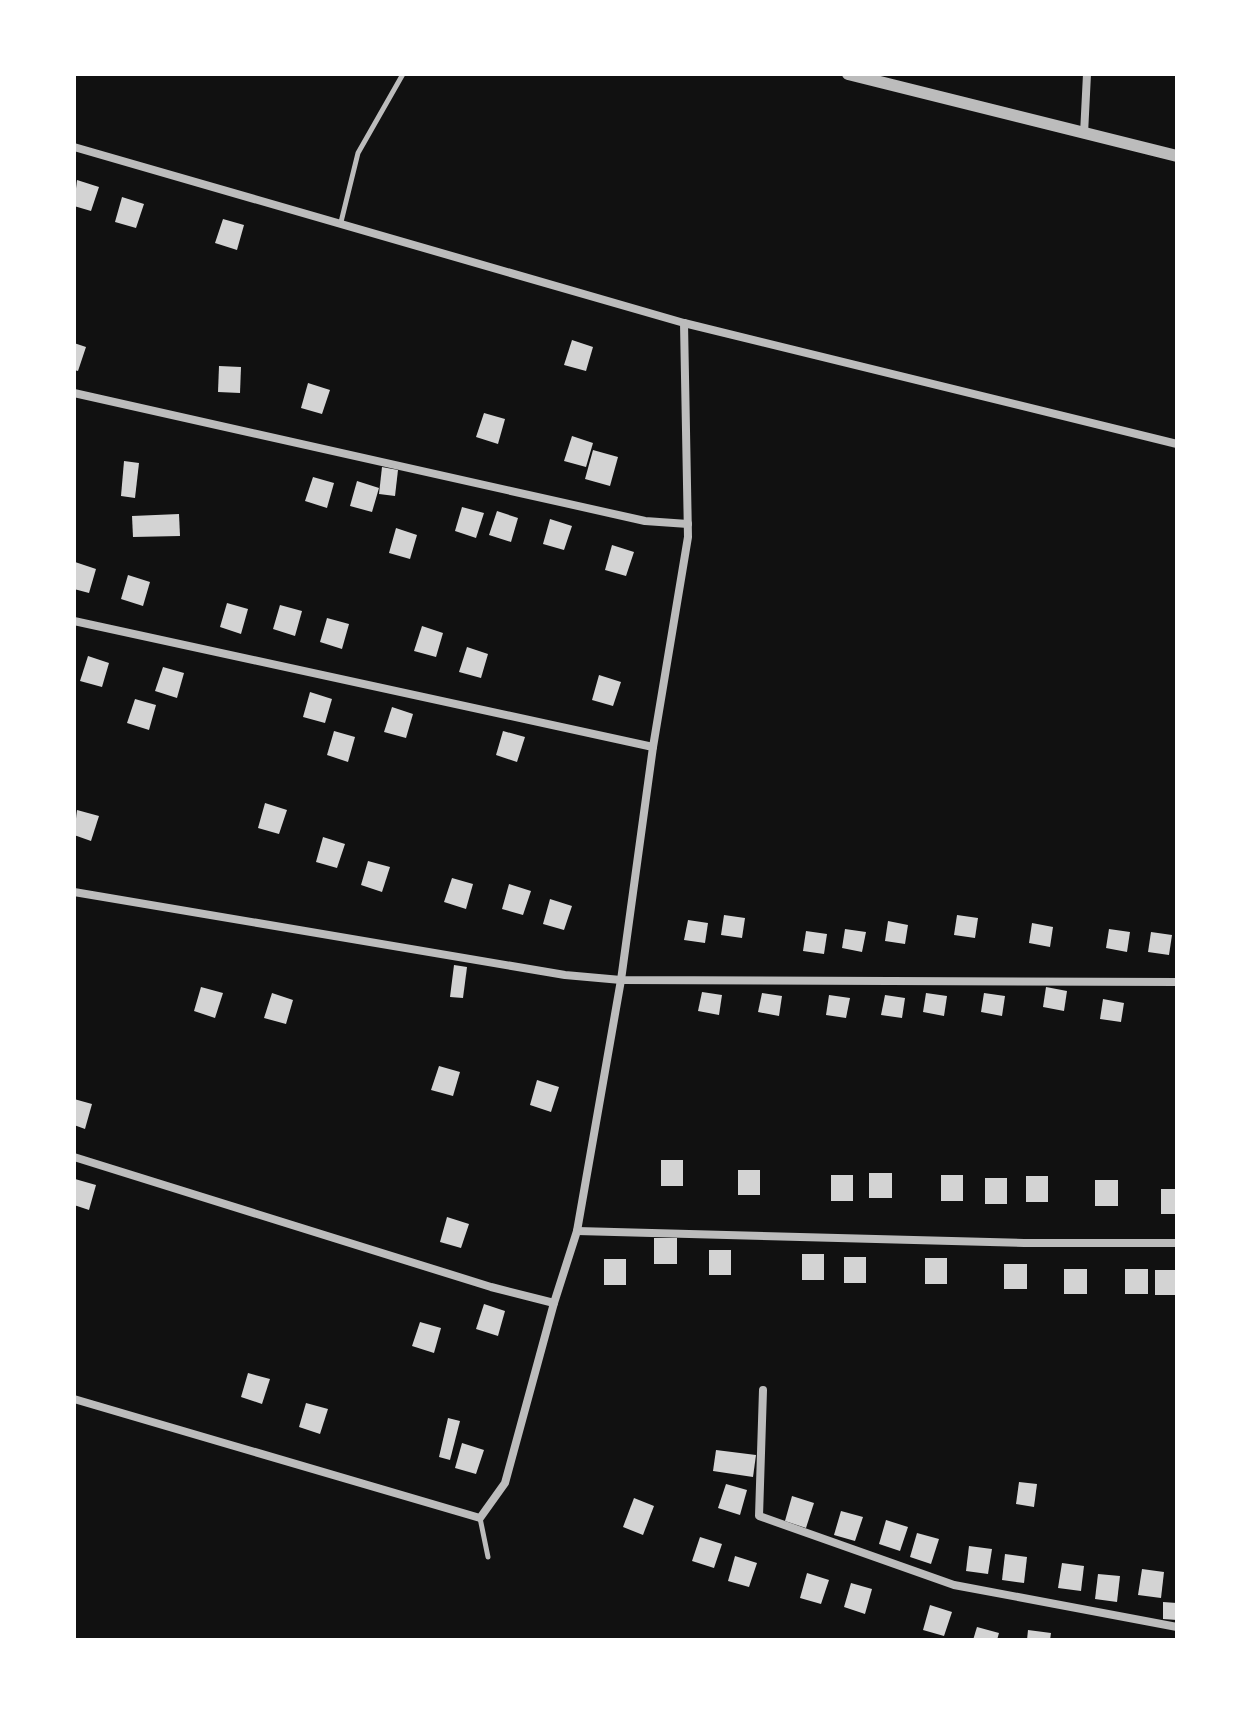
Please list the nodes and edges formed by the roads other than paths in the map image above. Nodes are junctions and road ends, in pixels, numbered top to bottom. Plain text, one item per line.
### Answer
1 (403, 74) edge
2 (848, 74) edge
3 (1087, 74) edge
4 (888, 80) edge
5 (1084, 134) junction
6 (74, 147) edge
7 (1177, 156) edge
8 (341, 222) junction
9 (684, 323) junction
10 (74, 393) edge
11 (1177, 444) edge
12 (688, 524) junction
13 (74, 621) edge
14 (653, 747) junction
15 (74, 892) edge
16 (621, 980) junction
17 (1177, 982) edge
18 (74, 1157) edge
19 (577, 1231) junction
20 (1177, 1243) edge
21 (554, 1303) junction
22 (763, 1390) dead end
23 (74, 1399) edge
24 (480, 1518) junction
25 (488, 1557) dead end
26 (1177, 1627) edge

1 - 8 lane
2 - 4 street
3 - 5 street
4 - 5 street
5 - 7 street
6 - 8 street
8 - 9 street
9 - 11 street
9 - 12 street
10 - 12 street
12 - 14 street
13 - 14 street
14 - 16 street
15 - 16 street
16 - 17 street
16 - 19 street
18 - 21 street
19 - 20 street
19 - 21 street
21 - 24 street
22 - 26 street
23 - 24 street
24 - 25 lane

